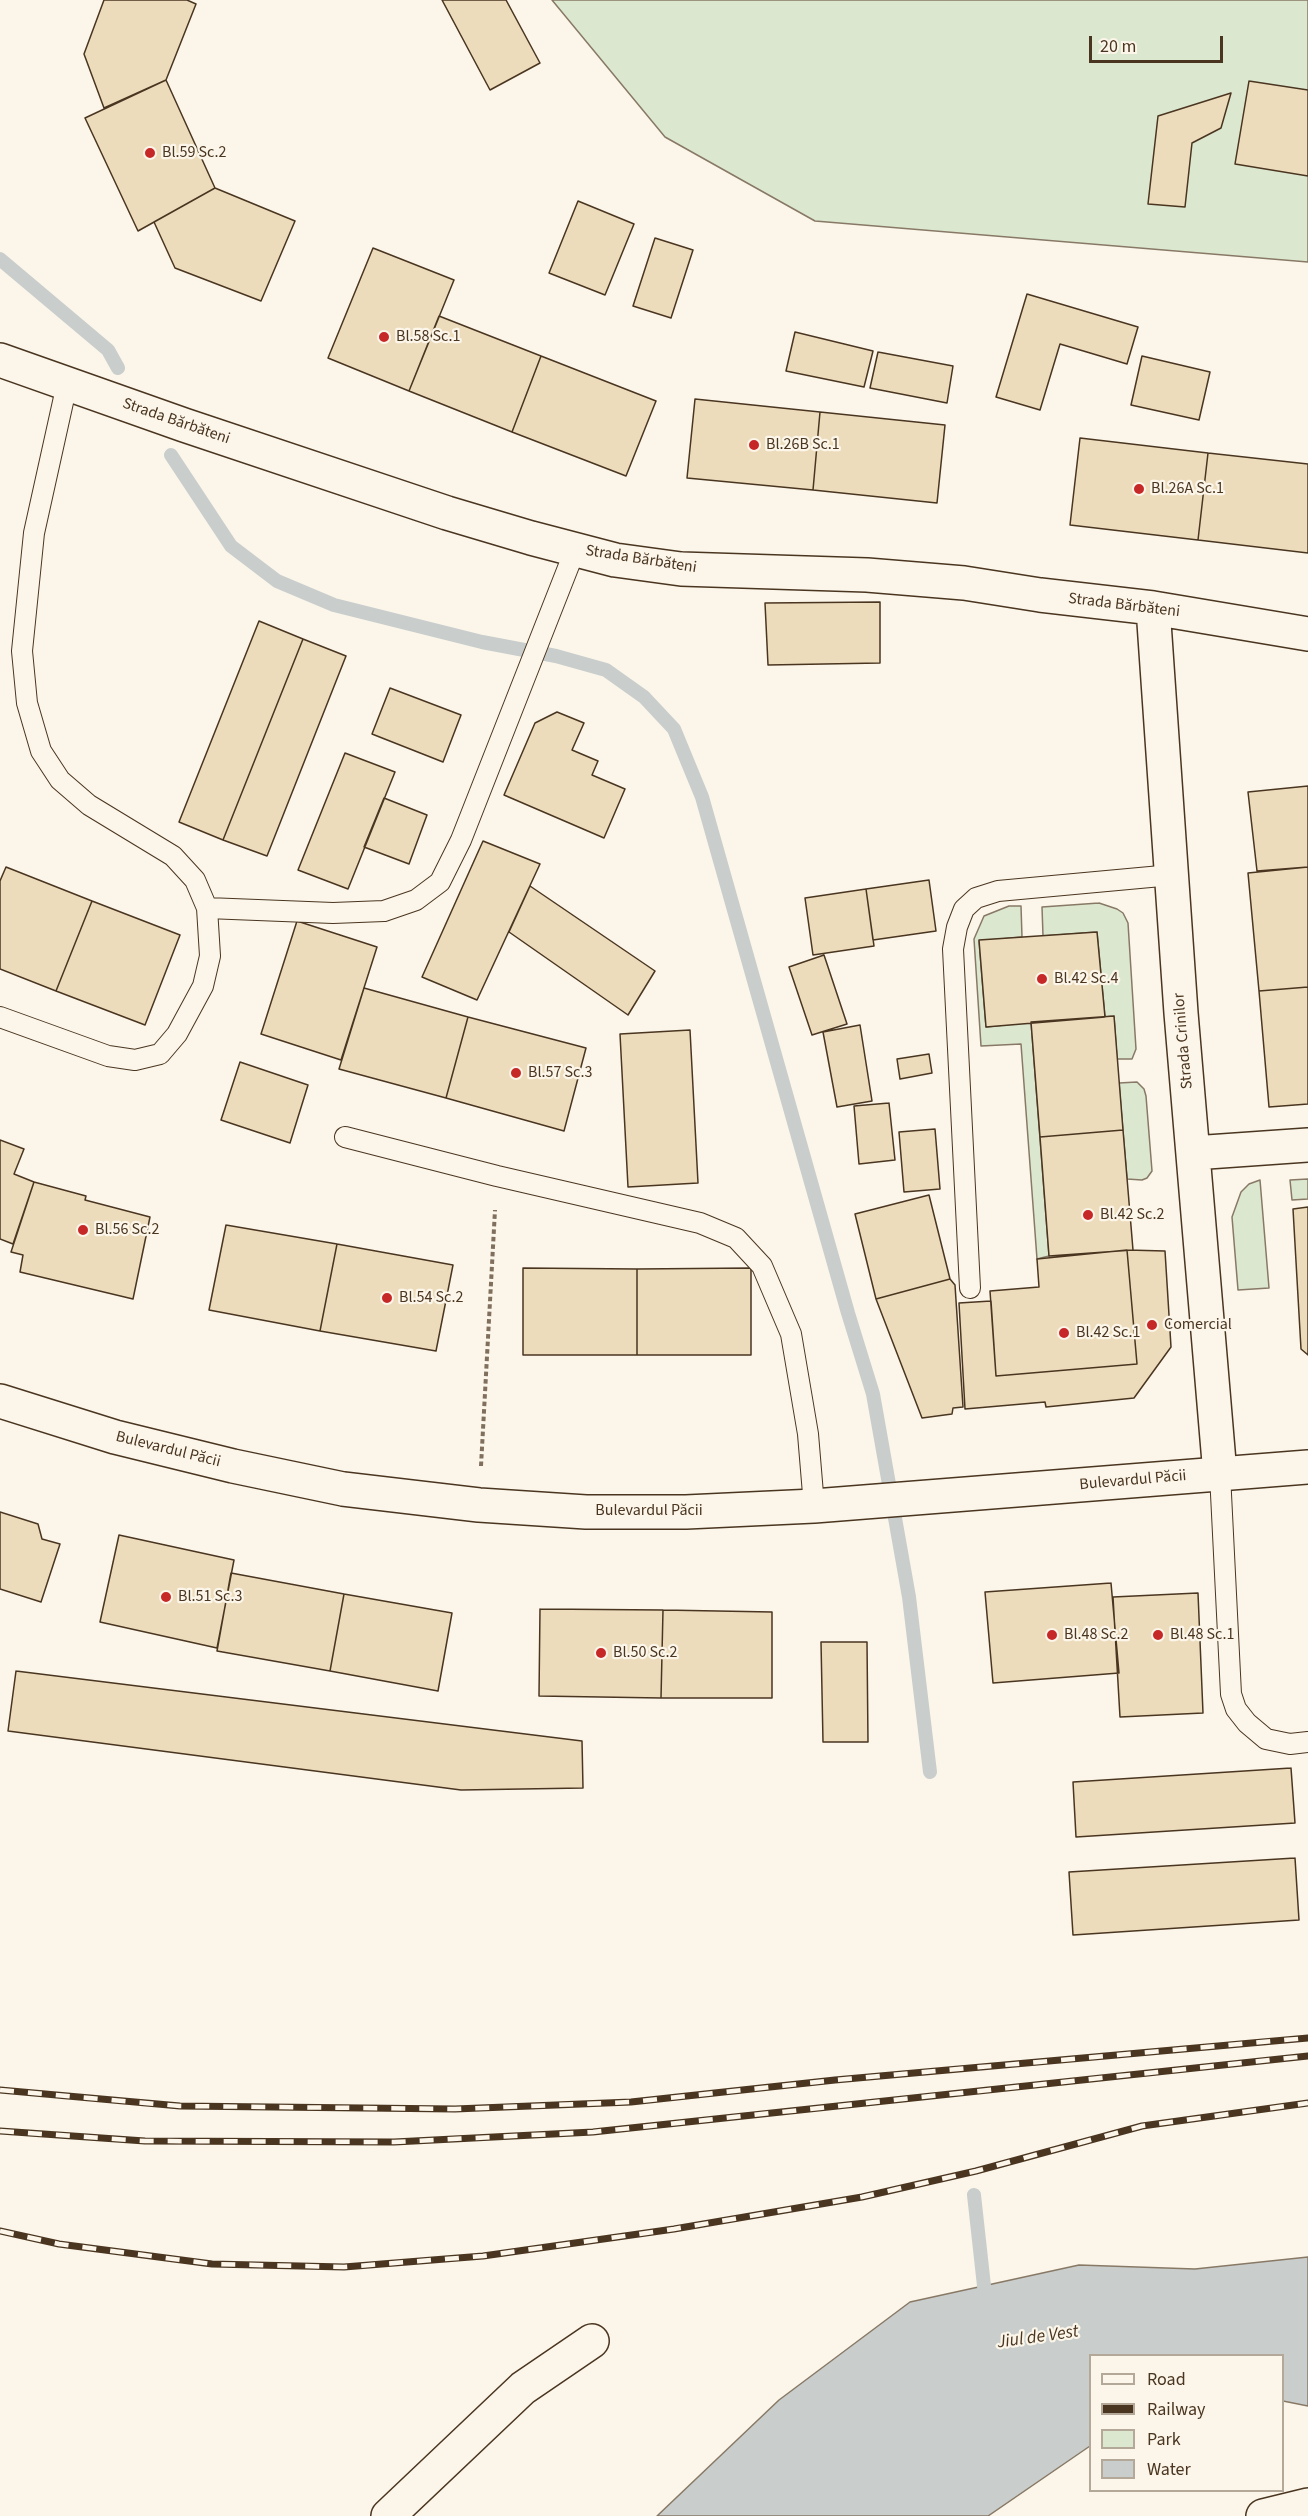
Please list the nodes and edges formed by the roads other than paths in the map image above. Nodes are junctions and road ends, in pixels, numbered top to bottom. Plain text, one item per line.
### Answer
1 (0, 360) edge
2 (68, 384) junction
3 (575, 550) junction
4 (1153, 608) junction
5 (1308, 634) edge
6 (1172, 875) junction
7 (207, 908) junction
8 (0, 1017) edge
9 (345, 1137) dead end
10 (1308, 1145) edge
11 (1193, 1152) junction
12 (970, 1288) dead end
13 (0, 1401) edge
14 (1308, 1467) edge
15 (1220, 1474) junction
16 (814, 1506) junction
17 (1308, 1742) edge
18 (592, 2341) dead end
19 (1308, 2505) edge
20 (388, 2516) edge
21 (1263, 2516) edge

1 - 2 street, Strada Bărbăteni
2 - 3 street, Strada Bărbăteni
2 - 7 lane
3 - 4 street, Strada Bărbăteni
3 - 7 lane
4 - 5 street, Strada Bărbăteni
4 - 6 street, Strada Crinilor
6 - 11 street, Strada Crinilor
6 - 12 lane
7 - 8 lane
9 - 16 lane
10 - 11 street
11 - 15 street, Strada Crinilor
13 - 16 street, Bulevardul Păcii
14 - 15 street, Bulevardul Păcii
15 - 16 street, Bulevardul Păcii
15 - 17 lane
18 - 20 street
19 - 21 street

